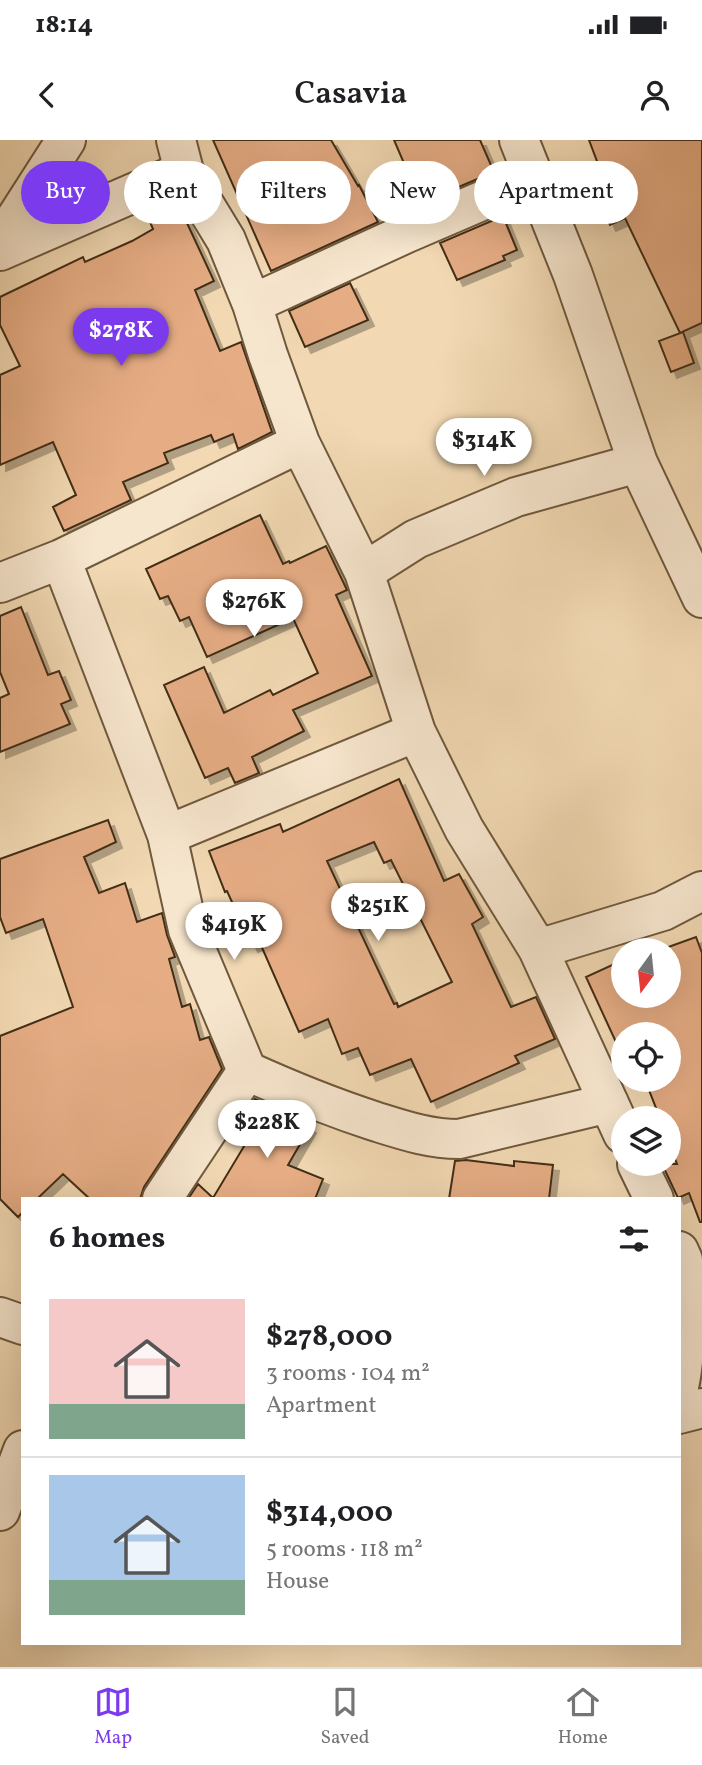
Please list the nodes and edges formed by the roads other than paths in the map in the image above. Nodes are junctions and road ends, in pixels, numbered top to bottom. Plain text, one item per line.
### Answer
1 (66, 140) edge
2 (519, 140) edge
3 (180, 155) edge
4 (528, 161) edge
5 (474, 204) edge
6 (553, 224) edge
7 (0, 243) edge
8 (0, 251) edge
9 (252, 304) junction
10 (300, 443) junction
11 (639, 463) junction
12 (61, 559) junction
13 (364, 572) junction
14 (0, 583) edge
15 (702, 598) edge
16 (416, 732) junction
17 (167, 835) junction
18 (702, 891) edge
19 (538, 949) junction
20 (247, 1071) junction
21 (611, 1107) edge
22 (611, 1119) edge
23 (643, 1176) edge
24 (163, 1197) edge
25 (653, 1197) edge
26 (681, 1256) edge
27 (0, 1317) edge
28 (21, 1324) edge
29 (681, 1377) edge
30 (702, 1408) edge
31 (681, 1413) edge
32 (21, 1455) edge
33 (0, 1511) edge

1 - 7 street
2 - 4 street
3 - 8 street
3 - 9 street
5 - 9 street
6 - 11 street
9 - 10 street
10 - 12 street
10 - 13 street
11 - 13 street
11 - 15 street
12 - 14 street
12 - 17 street
13 - 16 street
16 - 17 street
16 - 19 street
17 - 20 street
18 - 19 street
19 - 21 street
20 - 22 street
20 - 24 street
23 - 25 street
26 - 29 street
27 - 28 street
30 - 31 street
32 - 33 street

